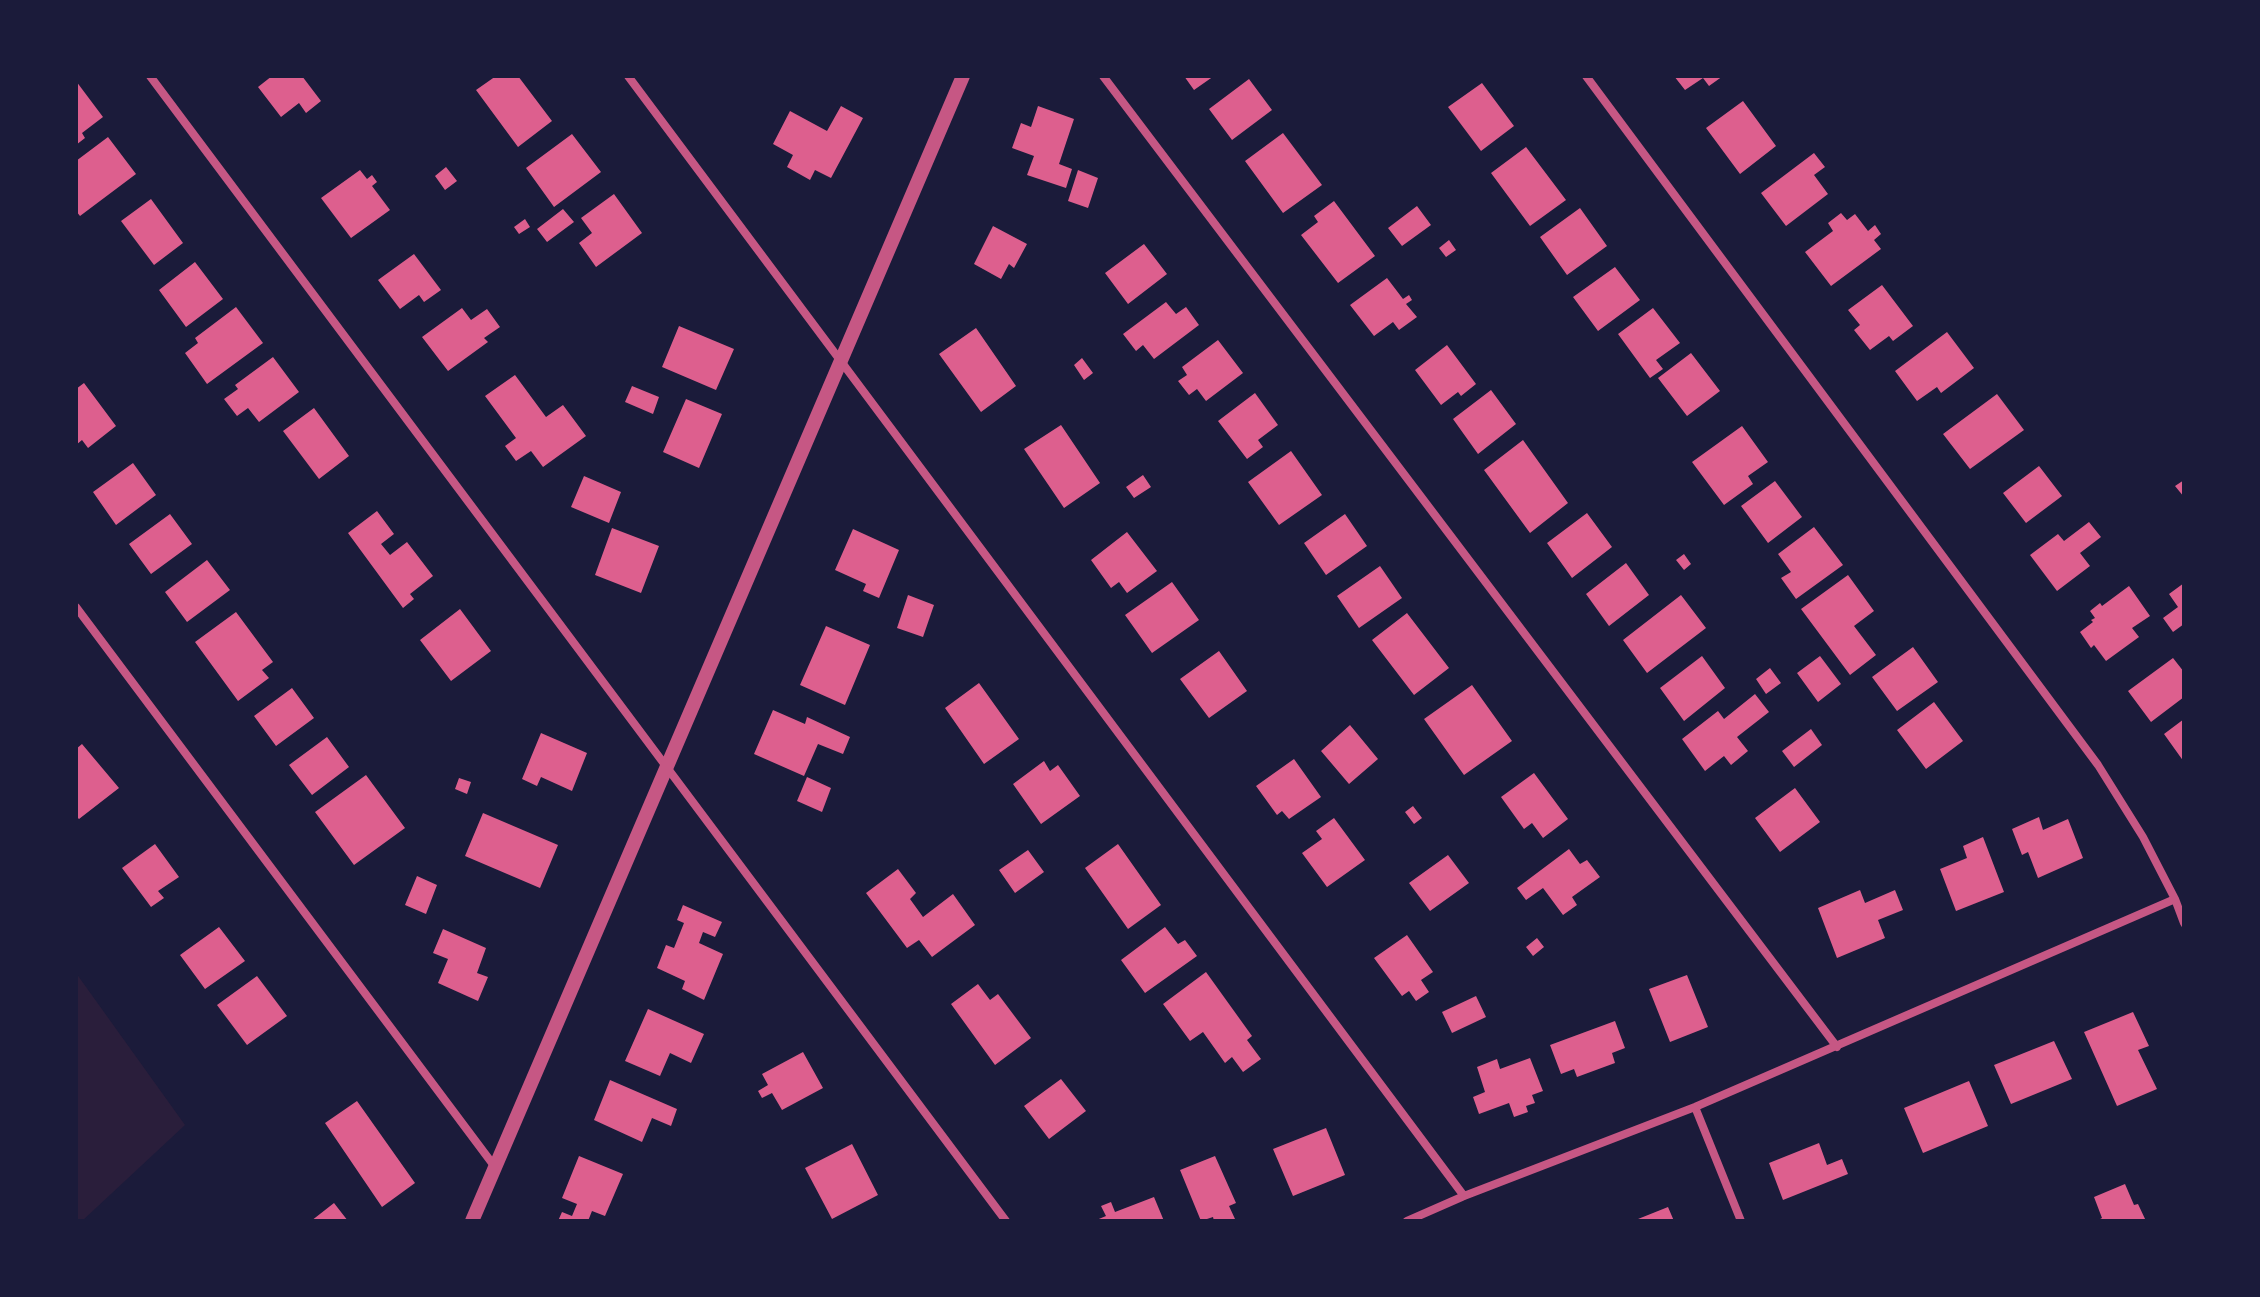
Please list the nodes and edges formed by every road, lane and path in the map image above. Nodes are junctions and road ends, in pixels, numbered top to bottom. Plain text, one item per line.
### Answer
1 (150, 76) edge
2 (628, 76) edge
3 (963, 76) edge
4 (1103, 76) edge
5 (1586, 76) edge
6 (841, 362) junction
7 (76, 607) edge
8 (666, 766) junction
9 (2175, 899) junction
10 (2184, 923) edge
11 (1837, 1047) junction
12 (1695, 1107) junction
13 (495, 1167) junction
14 (1464, 1196) junction
15 (472, 1221) edge
16 (1006, 1221) edge
17 (1407, 1221) edge
18 (1741, 1221) edge

1 - 8 street
2 - 6 street
3 - 6 street
4 - 11 street
5 - 9 street
6 - 8 street
6 - 14 street
7 - 13 street
8 - 13 street
8 - 16 street
9 - 10 street
9 - 11 street
11 - 12 street
12 - 14 street
12 - 18 street
13 - 15 street
14 - 17 street

